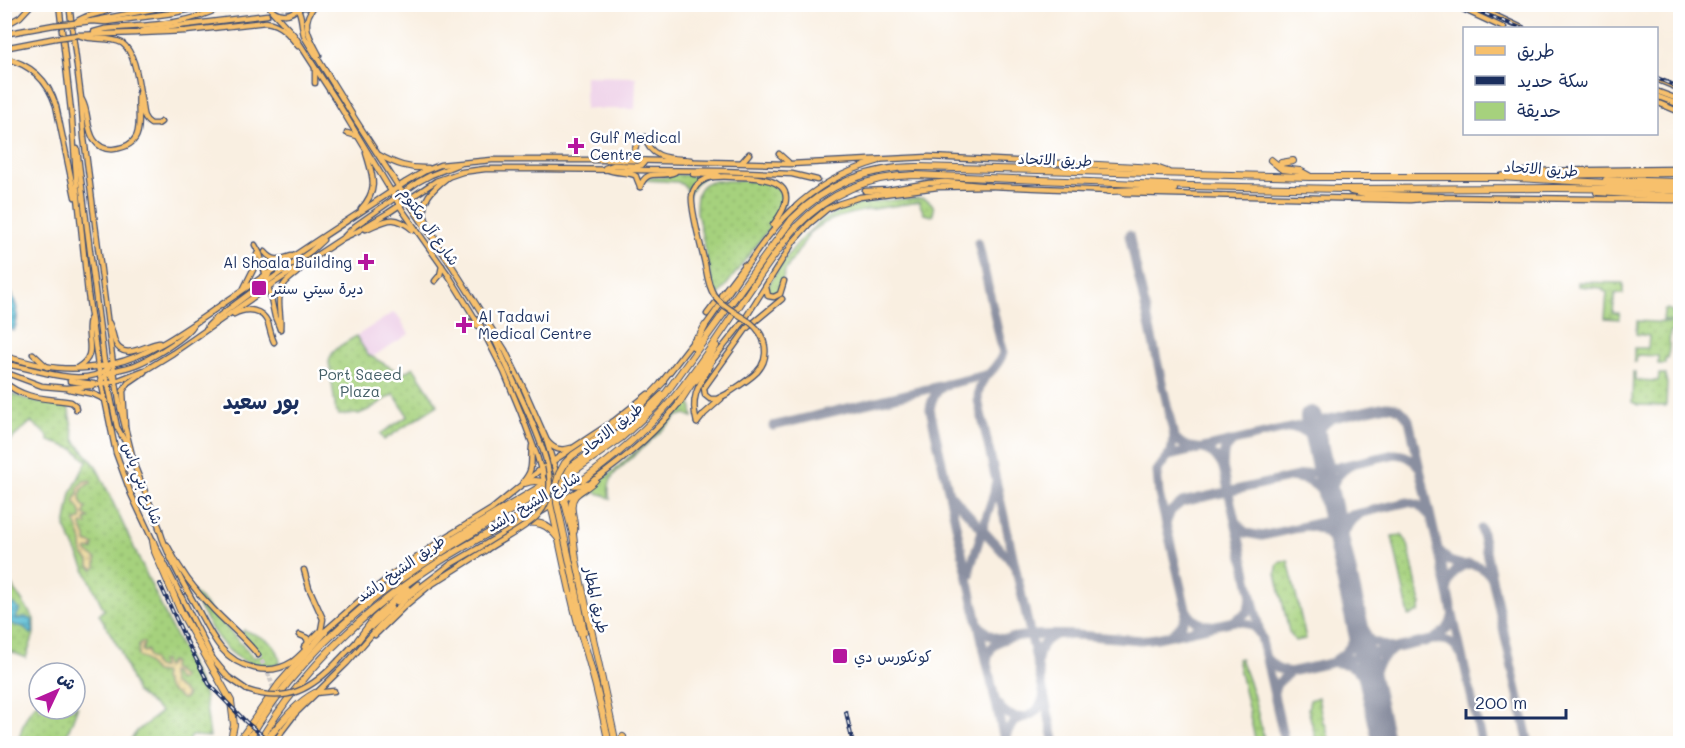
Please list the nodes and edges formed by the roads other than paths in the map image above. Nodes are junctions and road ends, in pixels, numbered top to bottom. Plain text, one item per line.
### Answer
1 (32, 4) edge
2 (59, 4) edge
3 (69, 4) edge
4 (118, 4) edge
5 (179, 4) edge
6 (267, 4) edge
7 (314, 4) edge
8 (1452, 4) edge
9 (1472, 5) edge
10 (221, 7) dead end
11 (299, 7) edge
12 (197, 8) dead end
13 (272, 10) junction
14 (267, 15) tunnel mouth
15 (92, 21) junction
16 (75, 23) junction
17 (4, 26) edge
18 (1500, 27) edge
19 (1520, 27) edge
20 (137, 33) junction
21 (4, 34) edge
22 (78, 35) junction
23 (88, 35) junction
24 (4, 48) edge
25 (307, 55) junction
26 (4, 58) edge
27 (322, 66) junction
28 (315, 68) junction
29 (1658, 80) edge
30 (315, 83) dead end
31 (1680, 89) edge
32 (139, 91) junction
33 (1658, 92) edge
34 (1658, 97) edge
35 (81, 98) junction
36 (1680, 100) edge
37 (1658, 103) edge
38 (1680, 105) edge
39 (1680, 112) edge
40 (161, 122) dead end
41 (347, 133) dead end
42 (357, 136) junction
43 (74, 142) junction
44 (364, 148) junction
45 (377, 153) junction
46 (749, 154) dead end
47 (779, 154) dead end
48 (891, 158) junction
49 (623, 160) junction
50 (1271, 160) dead end
51 (1293, 161) dead end
52 (462, 162) junction
53 (714, 162) junction
54 (742, 162) junction
55 (640, 164) junction
56 (790, 164) junction
57 (1079, 164) joint
58 (434, 167) junction
59 (1280, 167) junction
60 (605, 169) junction
61 (678, 171) junction
62 (1680, 171) edge
63 (1171, 174) junction
64 (451, 175) junction
65 (744, 177) junction
66 (1309, 177) junction
67 (1498, 177) junction
68 (1531, 179) junction
69 (817, 180) tunnel mouth
70 (1569, 182) junction
71 (1680, 182) edge
72 (991, 186) junction
73 (1190, 186) junction
74 (399, 187) junction
75 (1507, 188) junction
76 (1344, 189) junction
77 (1680, 189) edge
78 (865, 190) tunnel mouth
79 (1109, 191) junction
80 (392, 192) junction
81 (403, 193) junction
82 (1442, 197) junction
83 (395, 198) junction
84 (407, 200) junction
85 (1680, 200) edge
86 (399, 205) junction
87 (79, 208) junction
88 (356, 215) junction
89 (358, 231) junction
90 (419, 233) junction
91 (328, 235) junction
92 (769, 235) junction
93 (343, 238) junction
94 (436, 243) junction
95 (255, 245) dead end
96 (265, 252) dead end
97 (257, 254) dead end
98 (296, 255) junction
99 (753, 257) junction
100 (441, 263) junction
101 (302, 265) junction
102 (267, 281) junction
103 (435, 281) dead end
104 (784, 281) dead end
105 (766, 285) junction
106 (244, 289) junction
107 (782, 299) dead end
108 (706, 314) dead end
109 (92, 317) junction
110 (221, 320) junction
111 (107, 321) junction
112 (470, 322) dead end
113 (194, 323) junction
114 (489, 325) junction
115 (481, 326) junction
116 (705, 326) junction
117 (205, 331) junction
118 (720, 334) junction
119 (274, 342) dead end
120 (162, 343) junction
121 (727, 343) junction
122 (33, 354) dead end
123 (4, 356) edge
124 (4, 364) edge
125 (113, 364) junction
126 (98, 366) junction
127 (47, 368) junction
128 (74, 369) junction
129 (147, 369) junction
130 (108, 370) junction
131 (4, 372) edge
132 (99, 374) junction
133 (679, 375) junction
134 (70, 381) dead end
135 (116, 381) junction
136 (4, 382) edge
137 (107, 382) junction
138 (663, 382) junction
139 (99, 384) junction
140 (66, 388) junction
141 (727, 394) junction
142 (104, 399) junction
143 (679, 403) junction
144 (76, 409) dead end
145 (124, 428) junction
146 (546, 439) junction
147 (533, 443) junction
148 (579, 444) junction
149 (129, 446) junction
150 (537, 456) junction
151 (558, 459) junction
152 (552, 460) junction
153 (541, 469) junction
154 (548, 475) junction
155 (561, 478) junction
156 (589, 481) junction
157 (525, 483) junction
158 (567, 485) junction
159 (543, 487) junction
160 (512, 495) junction
161 (563, 499) junction
162 (542, 504) dead end
163 (551, 505) junction
164 (519, 523) junction
165 (159, 528) junction
166 (573, 534) junction
167 (559, 540) junction
168 (153, 541) junction
169 (442, 546) junction
170 (576, 560) junction
171 (451, 564) junction
172 (304, 570) dead end
173 (393, 574) junction
174 (415, 578) junction
175 (387, 589) junction
176 (325, 632) junction
177 (300, 635) dead end
178 (592, 637) junction
179 (584, 638) junction
180 (358, 640) junction
181 (366, 642) junction
182 (308, 643) junction
183 (602, 643) dead end
184 (258, 655) tunnel mouth
185 (285, 665) junction
186 (334, 691) dead end
187 (315, 693) junction
188 (292, 694) junction
189 (623, 737) dead end
190 (230, 744) edge
191 (237, 744) edge
192 (244, 744) edge
193 (258, 744) edge
194 (263, 744) edge
195 (274, 744) edge
196 (609, 744) edge
197 (617, 744) edge

1 - 17 main road
2 - 43 main road, شارع بني ياس
3 - 35 main road
4 - 16 main road
5 - 15 main road
6 - 13 main road, شارع آل مكتوم
7 - 11 main road
7 - 27 main road
8 - 18 main road
9 - 19 main road
10 - 23 main road
11 - 13 main road
11 - 27 main road, شارع آل مكتوم
12 - 15 main road
13 - 25 main road, شارع آل مكتوم
14 - 20 main road
15 - 16 main road
16 - 21 main road, bridge
20 - 23 main road
20 - 25 main road
22 - 23 main road
22 - 24 main road, bridge
22 - 32 main road
25 - 28 main road, شارع آل مكتوم
26 - 87 main road
27 - 45 main road, شارع آل مكتوم
28 - 30 main road
28 - 42 main road, شارع آل مكتوم
29 - 31 main road
32 - 35 main road
32 - 40 main road
33 - 36 main road
34 - 38 main road
35 - 111 main road
37 - 39 main road
41 - 42 main road
42 - 44 main road, شارع آل مكتوم
43 - 87 main road, شارع بني ياس
43 - 130 main road
44 - 80 main road, شارع آل مكتوم
44 - 88 main road
45 - 58 main road
45 - 74 main road, شارع آل مكتوم
46 - 54 main road
47 - 56 main road
48 - 56 main road
48 - 57 main road
48 - 92 main road
49 - 52 main road
49 - 53 main road
49 - 55 main road
50 - 59 highway
51 - 59 highway
52 - 58 main road
52 - 81 main road
53 - 54 main road
53 - 55 main road
54 - 56 main road
55 - 60 main road
55 - 61 main road
57 - 63 highway
58 - 74 main road
59 - 66 highway
60 - 61 main road
60 - 64 main road
61 - 65 main road
61 - 69 main road
62 - 67 main road
62 - 68 highway
63 - 66 highway, طريق الاتحاد
63 - 133 highway, طريق الاتحاد
64 - 84 main road
64 - 94 main road
65 - 92 main road
65 - 141 main road, bridge
66 - 67 highway, طريق الاتحاد
67 - 68 highway, طريق الاتحاد
68 - 70 highway, طريق الاتحاد
70 - 71 highway
70 - 77 highway, طريق الاتحاد
72 - 78 main road, طريق الاتحاد
72 - 79 main road, طريق الاتحاد
72 - 105 main road, شارع الشيخ راشد
73 - 76 highway, طريق الاتحاد
73 - 79 highway
73 - 118 highway, طريق الاتحاد
74 - 80 main road
74 - 81 main road, شارع آل مكتوم
75 - 76 highway, طريق الاتحاد
75 - 77 highway, طريق الاتحاد
75 - 85 highway
76 - 82 highway
79 - 82 main road, طريق الاتحاد
80 - 83 main road, شارع آل مكتوم
80 - 88 main road
81 - 83 main road
81 - 84 main road, شارع آل مكتوم
82 - 85 main road, طريق الاتحاد
83 - 86 main road, شارع آل مكتوم
83 - 93 main road
84 - 86 main road
84 - 94 main road, شارع آل مكتوم
86 - 89 main road
86 - 90 main road, شارع آل مكتوم
87 - 109 main road, شارع بني ياس
88 - 91 main road
89 - 90 main road
89 - 93 main road
90 - 100 main road, شارع آل مكتوم
91 - 98 main road
91 - 102 main road
92 - 99 main road
93 - 101 main road
94 - 114 main road, شارع آل مكتوم
95 - 102 main road
96 - 98 main road
97 - 106 main road
98 - 102 main road
99 - 108 main road
99 - 116 main road
100 - 103 main road
100 - 115 main road, شارع آل مكتوم
101 - 102 main road
101 - 102 main road
102 - 106 main road
102 - 110 main road
102 - 117 main road
104 - 105 main road
105 - 121 main road, شارع الشيخ راشد
106 - 113 main road
107 - 141 main road
109 - 126 main road, شارع بني ياس
109 - 128 main road
110 - 117 main road
110 - 119 main road
111 - 120 main road
111 - 125 main road
112 - 115 main road
113 - 120 main road
113 - 130 main road
114 - 146 main road, شارع آل مكتوم
114 - 181 main road, bridge
115 - 147 main road, شارع آل مكتوم
116 - 133 highway
116 - 138 main road
117 - 129 main road
118 - 143 highway
118 - 156 highway, طريق الاتحاد
120 - 125 main road
121 - 141 main road
121 - 143 main road, شارع الشيخ راشد
122 - 127 main road
123 - 127 main road
124 - 132 main road
125 - 130 main road
126 - 128 main road
126 - 130 main road
126 - 132 main road, شارع بني ياس
127 - 128 main road
129 - 135 main road
129 - 145 main road
130 - 132 main road
130 - 135 main road, شارع بني ياس
130 - 137 main road
130 - 139 main road
131 - 140 main road
132 - 139 main road, شارع بني ياس
133 - 155 highway, طريق الاتحاد
134 - 139 main road
135 - 137 main road
135 - 145 main road, شارع بني ياس
136 - 144 main road
137 - 139 main road
137 - 149 main road
138 - 148 main road
138 - 179 highway, bridge
139 - 140 main road
139 - 142 main road, شارع بني ياس
140 - 142 main road
142 - 168 main road, شارع بني ياس
143 - 156 main road, شارع الشيخ راشد
145 - 149 main road, شارع بني ياس
146 - 148 main road
146 - 152 main road, شارع آل مكتوم
147 - 150 main road, شارع آل مكتوم
147 - 160 main road
148 - 151 main road
149 - 165 main road, شارع بني ياس
150 - 152 main road
150 - 153 main road, شارع آل مكتوم
151 - 152 main road
151 - 158 main road
152 - 153 main road
152 - 154 main road
152 - 155 main road, طريق المطار
153 - 154 main road
153 - 157 main road
153 - 159 main road, طريق المطار
154 - 155 main road
154 - 159 main road
155 - 158 main road
155 - 161 main road, طريق المطار
156 - 158 main road
156 - 161 main road, شارع الشيخ راشد
156 - 166 highway, طريق الاتحاد
157 - 159 highway
157 - 160 main road
159 - 161 highway
159 - 163 main road, طريق المطار
159 - 169 highway
159 - 175 highway, طريق الشيخ راشد
160 - 173 main road
161 - 163 highway
161 - 166 highway, طريق المطار
161 - 170 highway
162 - 174 highway, طريق الشيخ راشد
163 - 164 main road, شارع الشيخ راشد
163 - 167 highway, طريق المطار
164 - 167 highway
164 - 171 main road, شارع الشيخ راشد
165 - 184 main road
165 - 185 main road
166 - 170 highway, طريق المطار
167 - 179 highway, طريق المطار
168 - 188 main road, شارع بني ياس, bridge
168 - 190 highway
169 - 173 highway
169 - 175 highway
170 - 178 highway, طريق المطار
171 - 180 main road, شارع بني ياس
171 - 181 main road, شارع الشيخ راشد
172 - 182 main road
173 - 176 main road
174 - 180 highway
174 - 188 highway, طريق الشيخ راشد
175 - 192 highway, طريق الشيخ راشد
176 - 185 main road
176 - 191 highway
177 - 182 main road
178 - 183 highway
178 - 197 highway, طريق المطار
179 - 196 highway, طريق المطار
180 - 188 main road, شارع بني ياس, bridge
181 - 187 main road, شارع الشيخ راشد
182 - 185 main road
186 - 187 main road
187 - 194 highway
187 - 195 main road, شارع الشيخ راشد
188 - 193 highway, طريق الشيخ راشد
189 - 197 highway

